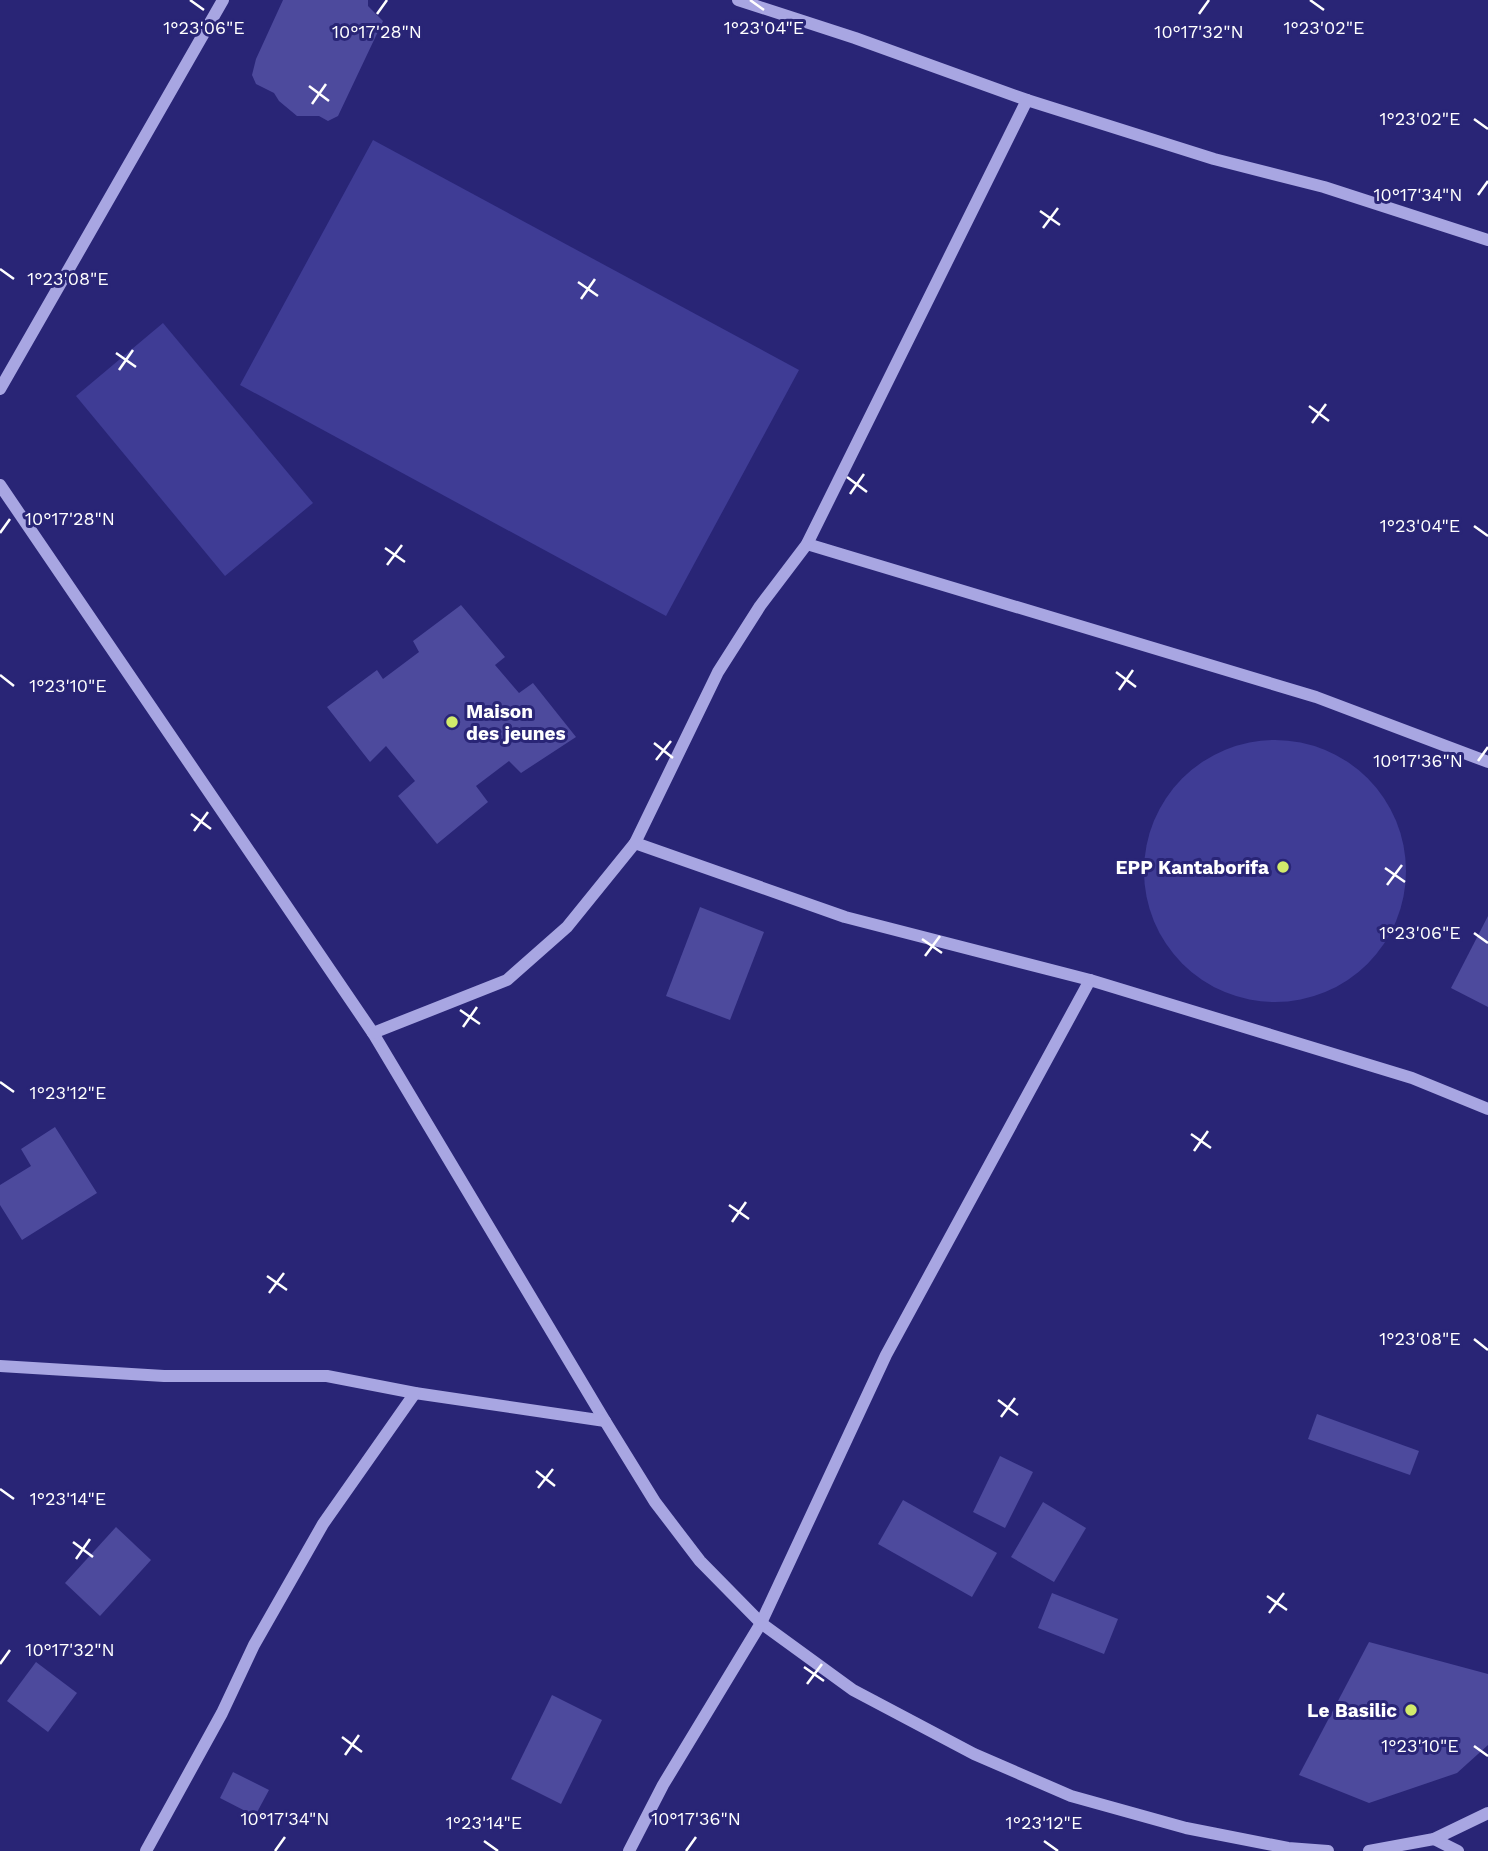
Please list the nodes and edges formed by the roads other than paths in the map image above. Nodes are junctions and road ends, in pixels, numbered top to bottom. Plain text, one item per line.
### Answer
1 (223, 0) edge
2 (738, 0) edge
3 (1027, 100) junction
4 (1488, 240) edge
5 (0, 388) edge
6 (0, 485) edge
7 (807, 544) junction
8 (1488, 762) edge
9 (635, 843) junction
10 (1090, 980) junction
11 (373, 1033) junction
12 (1488, 1109) edge
13 (0, 1366) edge
14 (415, 1393) junction
15 (605, 1422) junction
16 (761, 1623) junction
17 (1488, 1813) edge
18 (1434, 1839) junction
19 (146, 1851) edge
20 (629, 1851) edge
21 (1328, 1851) edge
22 (1369, 1851) edge
23 (1458, 1851) edge

1 - 5 street
2 - 3 street
3 - 4 street
3 - 7 street
6 - 11 street
7 - 8 street
7 - 9 street
9 - 10 street
9 - 11 street
10 - 12 street
10 - 16 street
11 - 15 street
13 - 14 street
14 - 15 street
14 - 19 street
15 - 16 street
16 - 20 street
16 - 21 street
17 - 18 street
18 - 22 street
18 - 23 street

